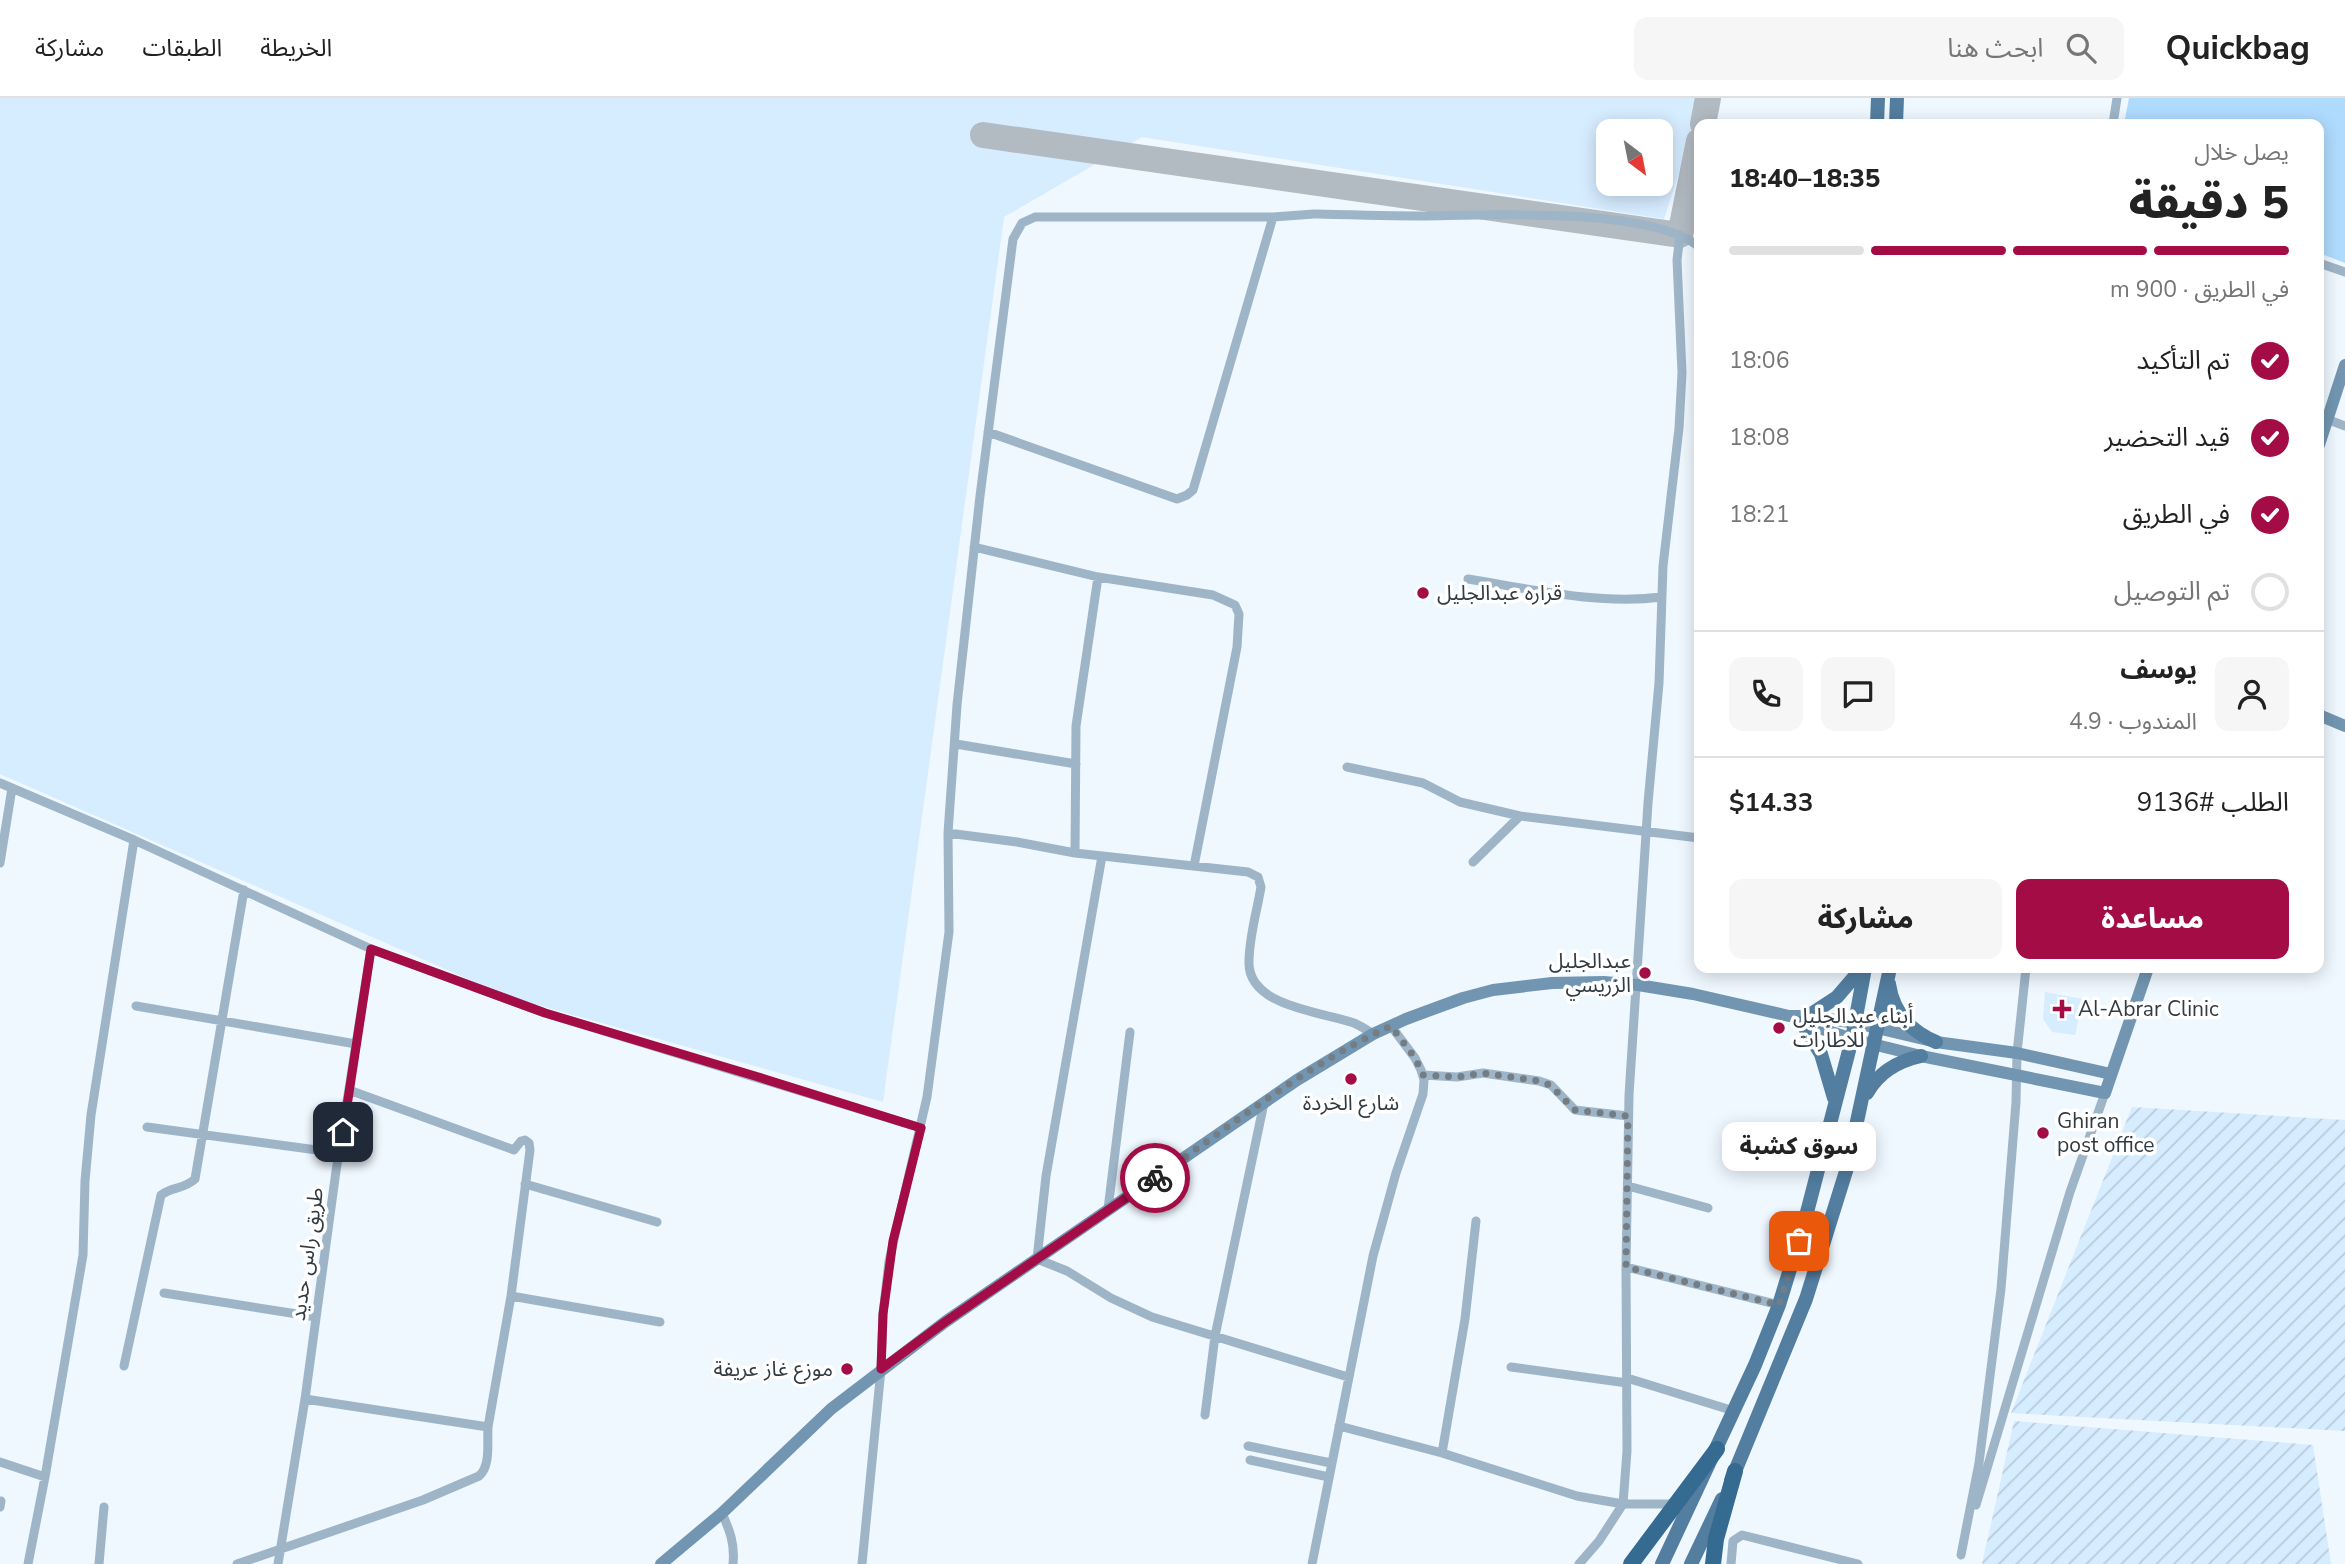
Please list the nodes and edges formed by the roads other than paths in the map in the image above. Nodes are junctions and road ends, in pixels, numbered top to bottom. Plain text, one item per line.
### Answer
1 (1878, 98) edge
2 (1897, 98) edge
3 (2117, 98) edge
4 (1877, 119) edge
5 (1896, 119) edge
6 (2114, 119) edge
7 (1273, 217) junction
8 (1680, 235) junction
9 (1694, 244) edge
10 (2324, 265) edge
11 (2345, 272) edge
12 (2345, 365) edge
13 (2324, 416) edge
14 (2324, 418) edge
15 (2345, 426) edge
16 (988, 432) junction
17 (974, 547) junction
18 (1098, 577) junction
19 (1468, 579) dead end
20 (1662, 597) junction
21 (2324, 717) edge
22 (2345, 726) edge
23 (956, 744) junction
24 (1076, 764) junction
25 (1347, 767) dead end
26 (0, 783) edge
27 (12, 788) junction
28 (1520, 816) junction
29 (948, 833) junction
30 (1648, 834) junction
31 (1694, 838) edge
32 (134, 840) junction
33 (1075, 853) junction
34 (1102, 856) junction
35 (1473, 862) dead end
36 (0, 863) edge
37 (1194, 866) junction
38 (244, 890) junction
39 (371, 949) junction
40 (1859, 973) edge
41 (1862, 973) edge
42 (1889, 973) edge
43 (1889, 973) edge
44 (2025, 973) edge
45 (2146, 973) edge
46 (1638, 985) junction
47 (136, 1006) dead end
48 (1800, 1018) junction
49 (221, 1019) junction
50 (1856, 1023) junction
51 (1391, 1026) junction
52 (1877, 1029) junction
53 (1130, 1032) dead end
54 (1373, 1034) junction
55 (1852, 1039) junction
56 (1936, 1042) junction
57 (356, 1044) junction
58 (1874, 1044) junction
59 (2017, 1053) junction
60 (1921, 1056) junction
61 (2111, 1074) junction
62 (1423, 1075) junction
63 (2015, 1075) junction
64 (349, 1090) junction
65 (2105, 1093) junction
66 (1835, 1101) junction
67 (1264, 1103) junction
68 (1862, 1103) junction
69 (1628, 1116) junction
70 (146, 1127) dead end
71 (921, 1128) junction
72 (201, 1133) junction
73 (340, 1153) junction
74 (525, 1184) junction
75 (1628, 1186) junction
76 (1708, 1208) dead end
77 (1108, 1209) junction
78 (1476, 1221) dead end
79 (657, 1222) dead end
80 (1037, 1259) junction
81 (1626, 1267) junction
82 (164, 1293) dead end
83 (512, 1296) junction
84 (1779, 1305) junction
85 (316, 1317) junction
86 (660, 1322) dead end
87 (1215, 1336) junction
88 (124, 1366) dead end
89 (1511, 1367) dead end
90 (881, 1369) junction
91 (1348, 1377) junction
92 (1627, 1381) junction
93 (305, 1399) junction
94 (1734, 1411) junction
95 (1205, 1415) dead end
96 (1339, 1426) junction
97 (488, 1427) junction
98 (1248, 1446) dead end
99 (1717, 1449) junction
100 (1442, 1453) junction
101 (1250, 1460) dead end
102 (0, 1462) edge
103 (1331, 1463) junction
104 (1735, 1471) junction
105 (45, 1477) junction
106 (1329, 1477) junction
107 (1623, 1504) junction
108 (1678, 1504) junction
109 (104, 1507) dead end
110 (722, 1513) junction
111 (280, 1550) junction
112 (1960, 1560) edge
113 (28, 1564) edge
114 (100, 1564) edge
115 (237, 1564) edge
116 (278, 1564) edge
117 (661, 1564) edge
118 (733, 1564) edge
119 (862, 1564) edge
120 (1311, 1564) edge
121 (1579, 1564) edge
122 (1631, 1564) edge
123 (1662, 1564) edge
124 (1691, 1564) edge
125 (1713, 1564) edge
126 (1731, 1564) edge
127 (1858, 1564) edge

1 - 4 main road
2 - 5 main road
3 - 6 street
7 - 8 street
7 - 16 street
7 - 16 street
8 - 9 street
8 - 20 street
10 - 11 street
12 - 13 street
14 - 15 street
16 - 17 street
17 - 18 street
17 - 23 street
18 - 24 street
18 - 37 street
19 - 20 street
20 - 30 street
21 - 22 street
23 - 24 street
23 - 29 street
24 - 33 street
25 - 28 street
26 - 27 street
27 - 32 street
27 - 36 street
28 - 30 street
28 - 35 street
29 - 33 street
29 - 71 street
30 - 31 street
30 - 46 street
32 - 38 street
32 - 105 street
33 - 34 street
34 - 37 street
34 - 80 street
37 - 54 street
38 - 39 street
38 - 49 street
39 - 57 street, طريق راس حديد
39 - 71 street
40 - 48 main road
41 - 50 main road
42 - 52 main road
43 - 56 main road
44 - 59 street
45 - 61 street
46 - 48 street
46 - 51 street
46 - 69 street
47 - 49 street
48 - 50 street
48 - 55 street
48 - 66 main road
49 - 57 street
49 - 72 street
50 - 52 street
50 - 55 main road
51 - 54 street
51 - 62 street
52 - 56 street
52 - 58 main road
53 - 77 street
54 - 67 street
55 - 58 street
55 - 66 main road
56 - 59 street
57 - 64 street, طريق راس حديد
58 - 60 street
58 - 68 main road
59 - 61 street
59 - 63 street
60 - 63 street
60 - 68 main road
61 - 65 street
62 - 69 street
62 - 91 street
63 - 65 street
63 - 112 street
64 - 73 street, طريق راس حديد
64 - 74 street
65 - 112 street
66 - 84 main road
67 - 77 street
67 - 87 street
68 - 104 main road
69 - 75 street
70 - 72 street
71 - 90 street
72 - 73 street
72 - 88 street
73 - 85 street, طريق راس حديد
74 - 79 street
74 - 83 street
75 - 76 street
75 - 81 street
77 - 80 street
78 - 100 street
80 - 87 street
80 - 90 street
81 - 84 street
81 - 92 street
82 - 85 street
83 - 86 street
83 - 97 street
84 - 94 main road
85 - 93 street, طريق راس حديد
87 - 91 street
87 - 95 street
89 - 92 street
90 - 110 street
90 - 119 street
91 - 96 street
92 - 94 street
92 - 107 street
93 - 97 street
93 - 111 street, طريق راس حديد
94 - 99 main road
96 - 100 street
96 - 103 street
97 - 111 street
98 - 103 street
99 - 108 highway
99 - 123 main road
100 - 107 street
101 - 106 street
102 - 105 street
103 - 106 street
104 - 124 main road
104 - 125 highway
105 - 113 street
106 - 120 street
107 - 108 street
107 - 121 street
108 - 122 highway
109 - 114 street
110 - 117 street
110 - 118 street
111 - 115 street
111 - 116 street, طريق راس حديد
126 - 127 street

